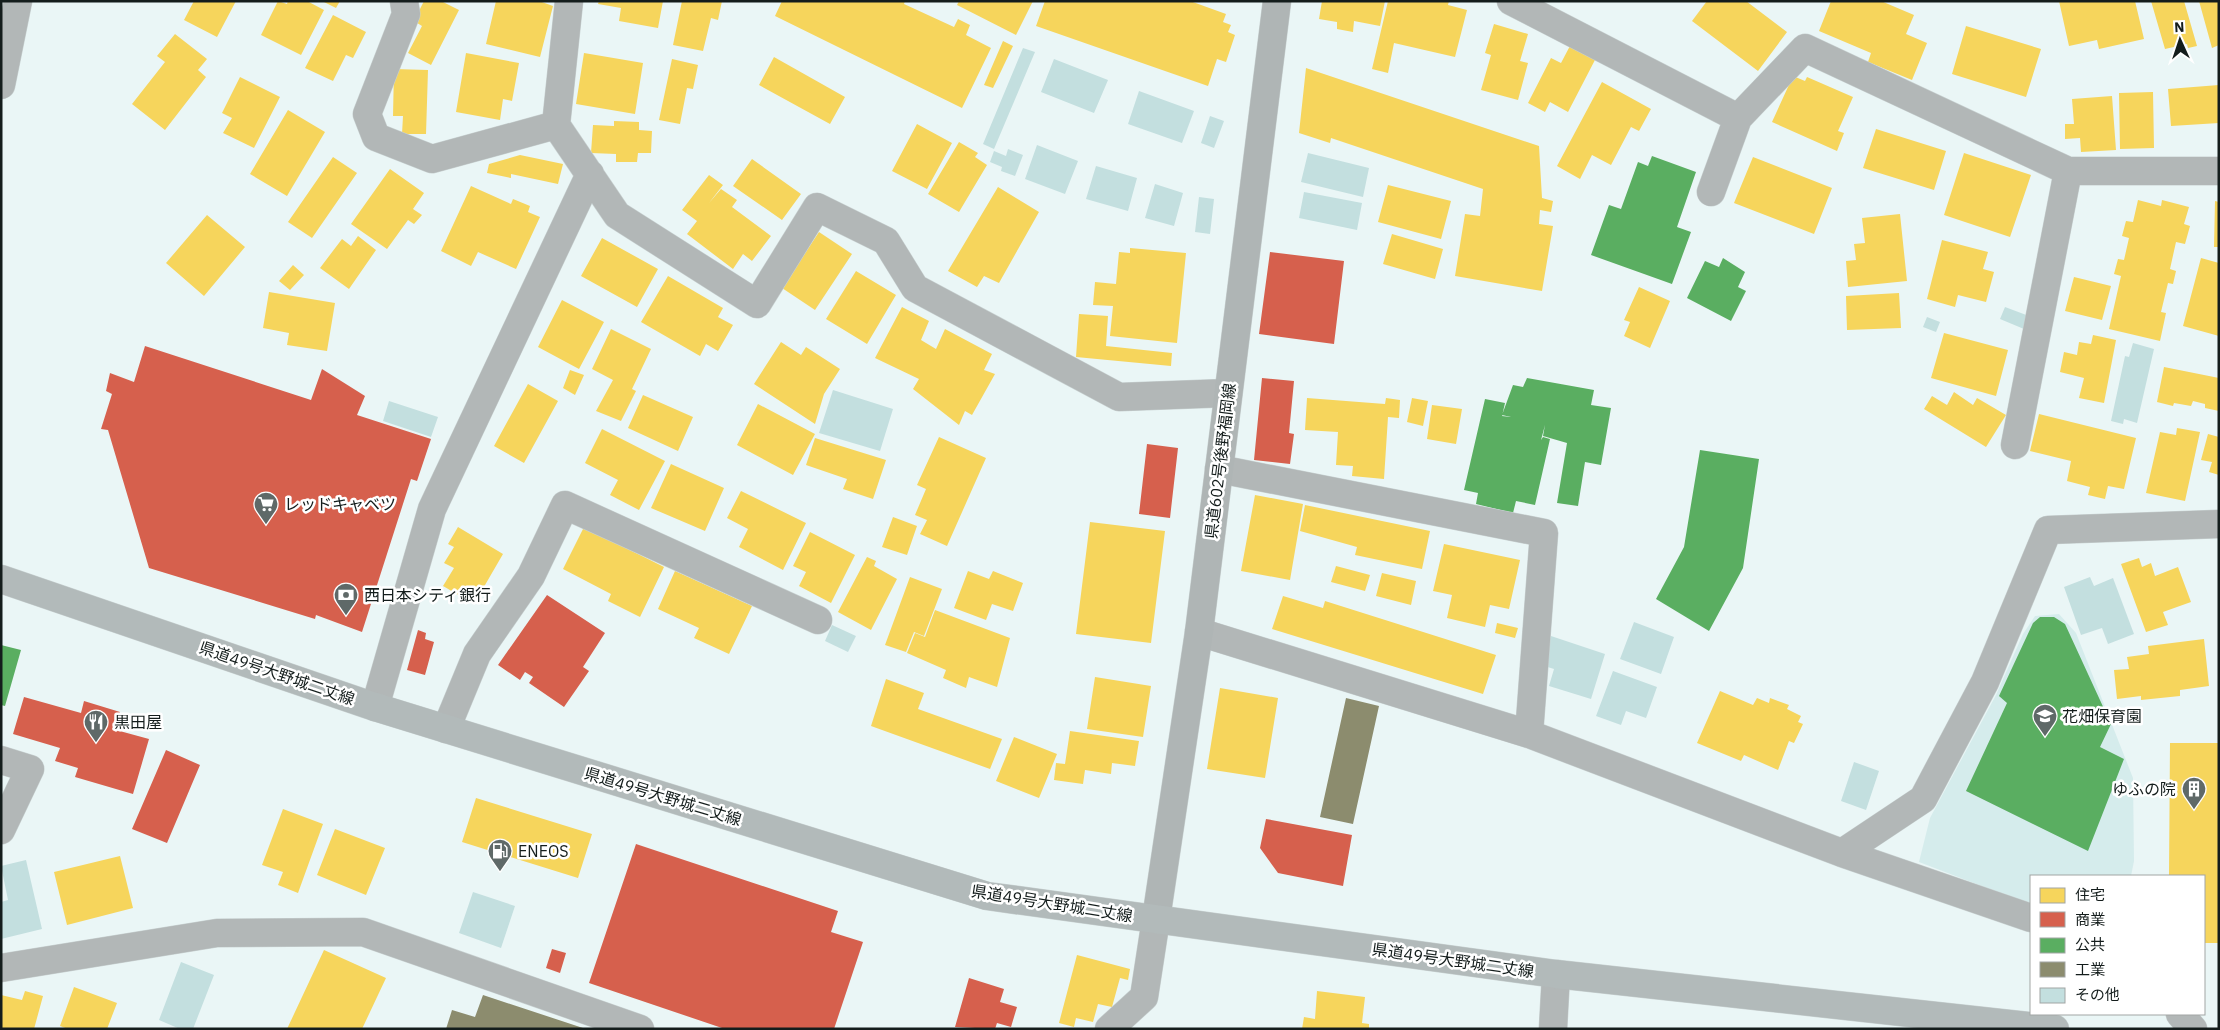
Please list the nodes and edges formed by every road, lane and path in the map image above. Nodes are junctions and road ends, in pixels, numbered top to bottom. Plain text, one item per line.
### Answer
1 (18, 1) edge
2 (404, 1) edge
3 (569, 1) edge
4 (1511, 1) edge
5 (1271, 3) edge
6 (1, 85) edge
7 (1738, 118) junction
8 (556, 125) junction
9 (2219, 171) edge
10 (2068, 172) junction
11 (590, 174) junction
12 (1711, 192) dead end
13 (1228, 394) junction
14 (2015, 445) dead end
15 (1220, 469) junction
16 (2219, 524) edge
17 (1, 579) edge
18 (818, 620) dead end
19 (1199, 632) junction
20 (375, 707) junction
21 (446, 729) junction
22 (1529, 734) junction
23 (1, 760) edge
24 (1, 830) edge
25 (1842, 853) junction
26 (2030, 918) edge
27 (1156, 919) junction
28 (1, 968) edge
29 (1556, 974) junction
30 (2181, 1015) edge
31 (640, 1029) edge
32 (1110, 1029) edge
33 (1554, 1029) edge
34 (2055, 1029) edge
35 (2193, 1029) edge

1 - 6 street
2 - 8 street
3 - 8 street
4 - 7 street
5 - 13 main road, 県道602号後野福岡線
7 - 10 street
7 - 12 street
8 - 11 street
9 - 10 street
10 - 14 street
11 - 13 street
11 - 20 street
13 - 15 main road, 県道602号後野福岡線
15 - 19 main road, 県道602号後野福岡線
15 - 22 street
16 - 25 street
17 - 20 main road, 県道49号大野城二丈線
18 - 21 street
19 - 22 street
19 - 27 main road, 県道602号後野福岡線
20 - 21 main road, 県道49号大野城二丈線
21 - 27 main road, 県道49号大野城二丈線
22 - 25 street
23 - 24 street
25 - 26 street
27 - 29 main road, 県道49号大野城二丈線
27 - 32 street
28 - 31 street
29 - 33 street
29 - 34 main road, 県道49号大野城二丈線
30 - 35 street

